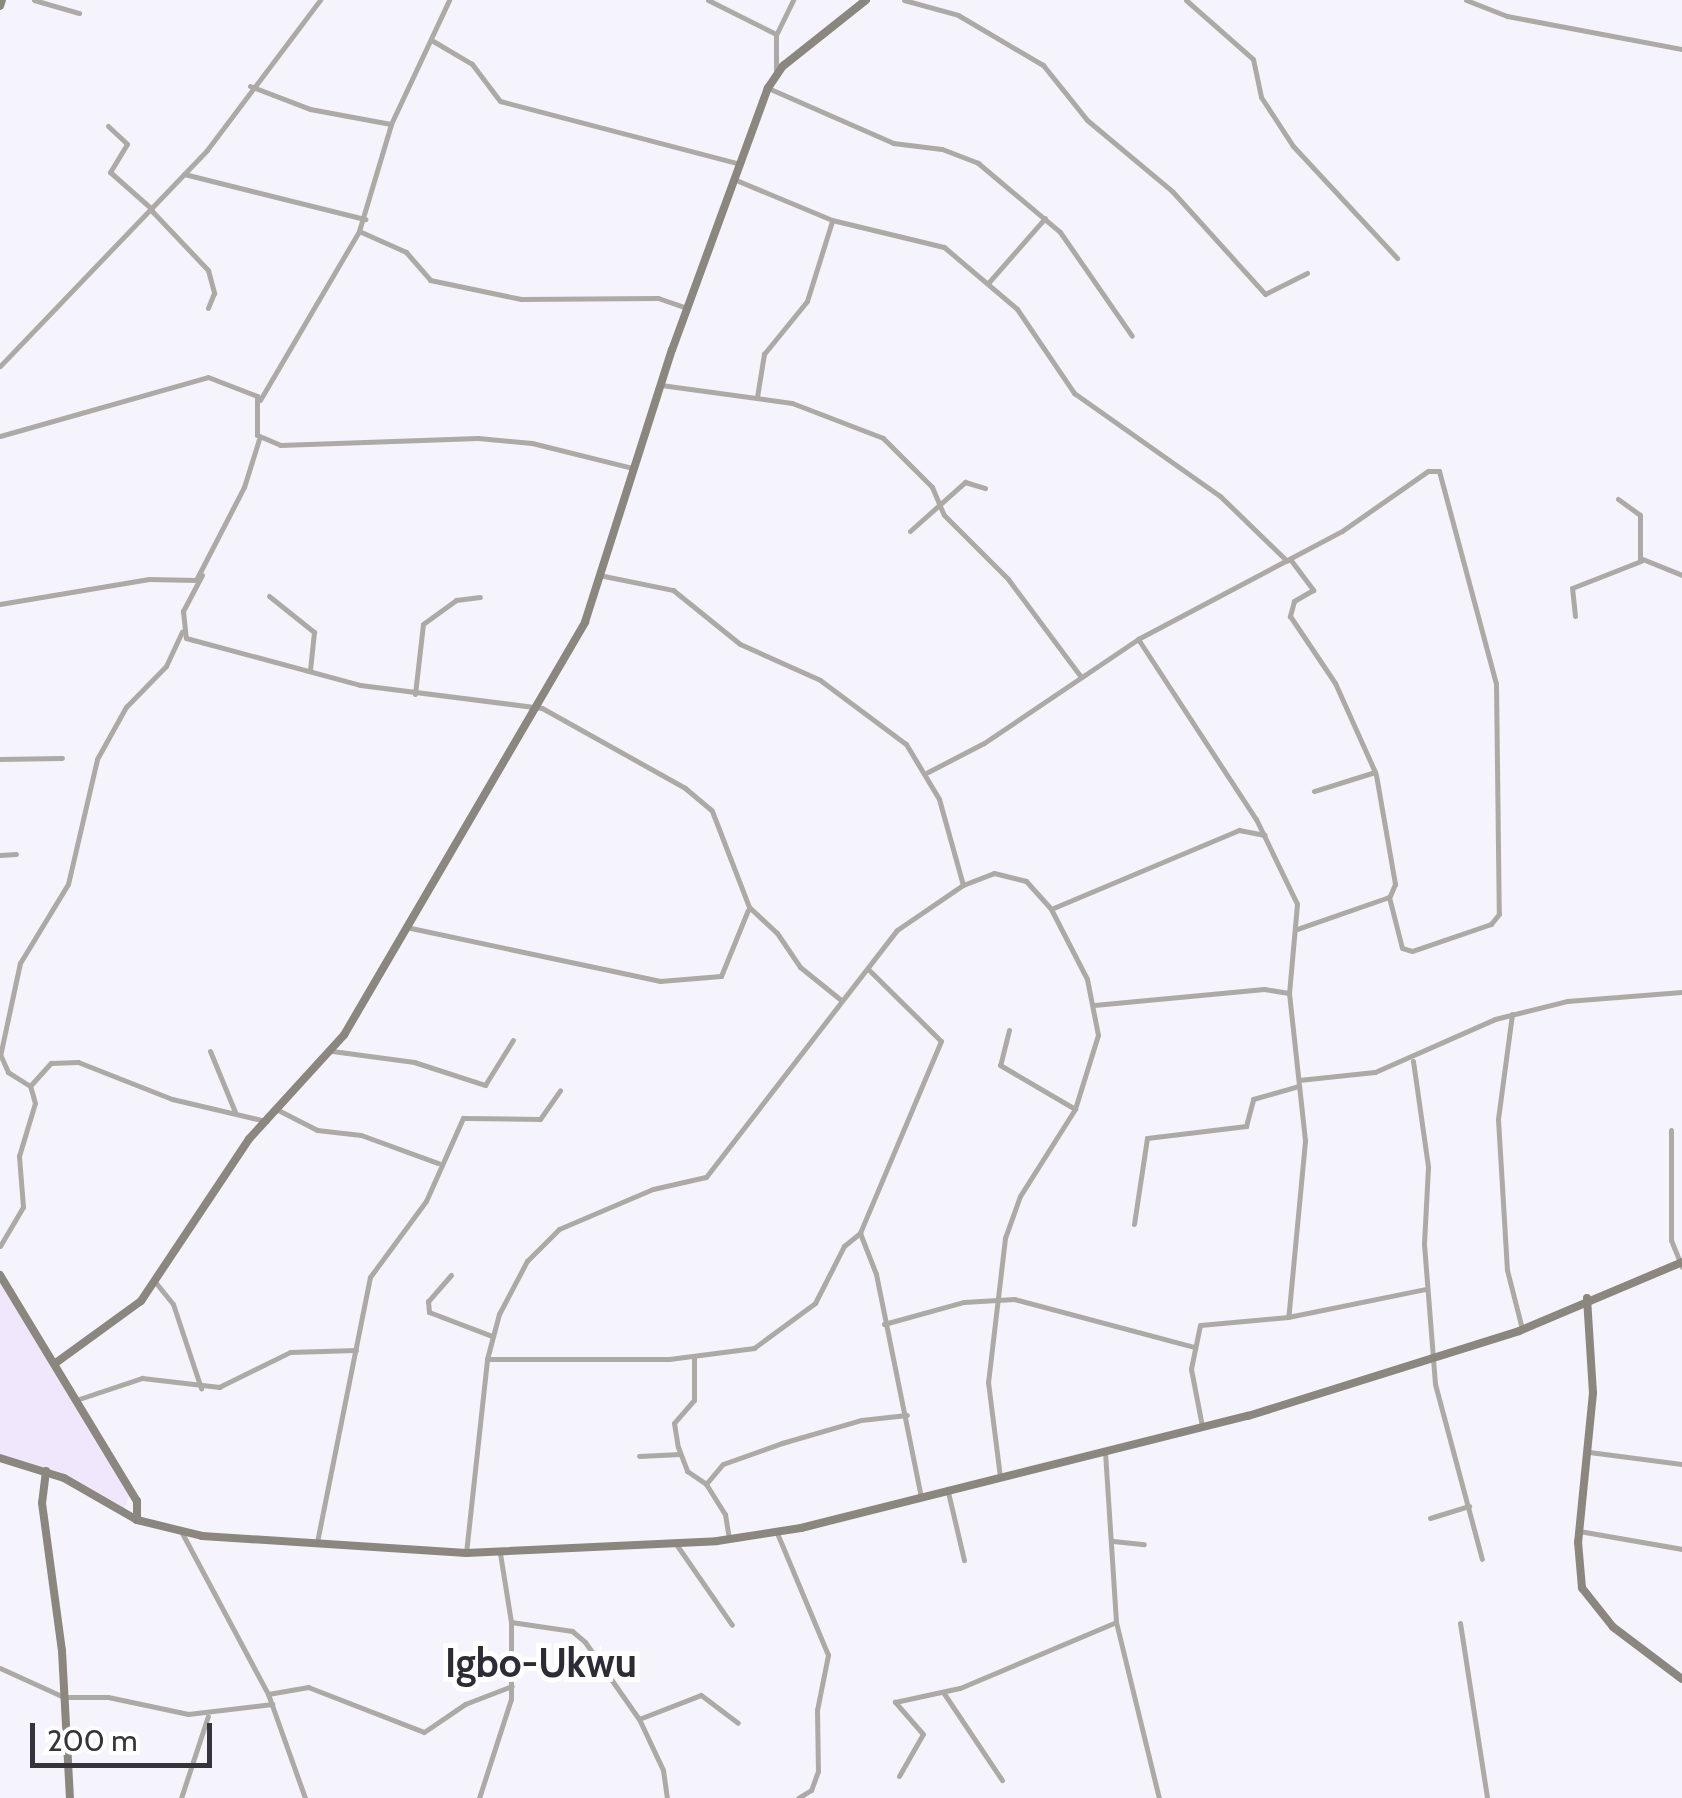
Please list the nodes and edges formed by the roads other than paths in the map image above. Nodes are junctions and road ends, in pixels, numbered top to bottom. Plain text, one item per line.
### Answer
1 (34, 0) edge
2 (320, 0) edge
3 (448, 0) edge
4 (708, 0) edge
5 (793, 0) edge
6 (866, 0) edge
7 (904, 0) edge
8 (1186, 0) edge
9 (1466, 0) edge
10 (78, 13) dead end
11 (776, 34) junction
12 (433, 42) junction
13 (1682, 49) edge
14 (776, 74) junction
15 (250, 86) junction
16 (768, 88) junction
17 (391, 124) junction
18 (108, 126) dead end
19 (740, 164) junction
20 (184, 174) junction
21 (736, 180) junction
22 (151, 209) junction
23 (1045, 218) junction
24 (365, 219) junction
25 (832, 220) junction
26 (359, 231) junction
27 (1397, 258) dead end
28 (1307, 273) dead end
29 (989, 282) junction
30 (208, 308) dead end
31 (687, 308) junction
32 (1132, 336) dead end
33 (0, 366) edge
34 (661, 385) junction
35 (757, 397) junction
36 (260, 400) junction
37 (0, 436) edge
38 (259, 439) junction
39 (632, 468) junction
40 (986, 488) dead end
41 (1618, 498) dead end
42 (941, 507) junction
43 (910, 531) dead end
44 (1289, 560) junction
45 (1644, 561) junction
46 (202, 575) junction
47 (599, 575) junction
48 (1682, 576) edge
49 (177, 581) junction
50 (193, 591) junction
51 (270, 596) dead end
52 (480, 597) dead end
53 (0, 604) edge
54 (1575, 616) dead end
55 (182, 632) junction
56 (1138, 639) junction
57 (310, 670) junction
58 (1080, 677) junction
59 (416, 694) junction
60 (530, 706) junction
61 (62, 758) dead end
62 (0, 760) edge
63 (928, 772) junction
64 (1375, 772) junction
65 (1314, 791) dead end
66 (1266, 836) junction
67 (16, 854) dead end
68 (0, 855) edge
69 (963, 885) junction
70 (1390, 896) junction
71 (749, 908) junction
72 (1051, 910) junction
73 (404, 927) junction
74 (1296, 929) junction
75 (869, 970) junction
76 (1289, 992) junction
77 (1682, 992) edge
78 (840, 1000) junction
79 (1094, 1005) junction
80 (1512, 1014) junction
81 (1009, 1030) dead end
82 (513, 1040) dead end
83 (210, 1050) dead end
84 (332, 1052) junction
85 (0, 1056) edge
86 (1413, 1061) junction
87 (1299, 1083) junction
88 (30, 1086) junction
89 (560, 1090) dead end
90 (278, 1110) junction
91 (1075, 1110) junction
92 (235, 1112) junction
93 (266, 1122) junction
94 (1672, 1130) dead end
95 (438, 1163) junction
96 (1134, 1224) dead end
97 (860, 1233) junction
98 (0, 1246) edge
99 (1680, 1265) edge
100 (0, 1274) edge
101 (451, 1275) dead end
102 (156, 1282) junction
103 (1426, 1290) junction
104 (1587, 1298) junction
105 (994, 1299) junction
106 (1288, 1317) junction
107 (884, 1324) junction
108 (1522, 1330) junction
109 (492, 1336) junction
110 (1194, 1347) junction
111 (356, 1350) junction
112 (488, 1358) junction
113 (694, 1358) junction
114 (1433, 1360) junction
115 (56, 1362) junction
116 (201, 1389) junction
117 (76, 1400) junction
118 (907, 1415) junction
119 (1202, 1426) junction
120 (1105, 1451) junction
121 (1586, 1451) junction
122 (680, 1454) junction
123 (639, 1456) dead end
124 (0, 1458) edge
125 (1682, 1464) edge
126 (46, 1471) junction
127 (1000, 1477) junction
128 (706, 1484) junction
129 (948, 1492) junction
130 (134, 1495) junction
131 (921, 1497) junction
132 (1469, 1506) junction
133 (126, 1514) junction
134 (1430, 1518) dead end
135 (137, 1520) junction
136 (1579, 1531) junction
137 (182, 1533) junction
138 (776, 1533) junction
139 (729, 1539) junction
140 (1113, 1541) junction
141 (676, 1544) junction
142 (1144, 1544) dead end
143 (316, 1545) junction
144 (1682, 1548) edge
145 (500, 1552) junction
146 (466, 1553) junction
147 (1482, 1558) dead end
148 (964, 1560) dead end
149 (511, 1622) junction
150 (1116, 1622) junction
151 (1460, 1623) dead end
152 (732, 1625) dead end
153 (0, 1668) edge
154 (1682, 1680) edge
155 (512, 1686) junction
156 (943, 1692) junction
157 (268, 1694) junction
158 (64, 1697) junction
159 (272, 1704) junction
160 (208, 1715) junction
161 (638, 1719) junction
162 (738, 1723) dead end
163 (899, 1776) dead end
164 (1002, 1780) dead end
165 (70, 1798) edge
166 (181, 1798) edge
167 (305, 1798) edge
168 (480, 1798) edge
169 (667, 1798) edge
170 (798, 1798) edge
171 (1159, 1798) edge
172 (1488, 1798) edge

1 - 10 street
2 - 15 street
3 - 12 street
4 - 11 street
5 - 11 street
6 - 14 main road
7 - 28 street
8 - 27 street
9 - 13 street
11 - 14 street
12 - 17 street
12 - 19 street
14 - 16 main road
15 - 17 street
15 - 20 street
16 - 19 main road
16 - 23 street
17 - 24 street
18 - 22 street
19 - 21 main road
20 - 22 street
20 - 24 street
21 - 25 street
21 - 31 main road
22 - 30 street
22 - 33 street
23 - 29 street
23 - 32 street
24 - 26 street
25 - 29 street
25 - 35 street
26 - 31 street
26 - 36 street
29 - 44 street
31 - 34 main road
34 - 35 street
34 - 39 main road
35 - 42 street
36 - 37 street
36 - 38 street
38 - 39 street
38 - 46 street
39 - 47 main road
40 - 42 street
41 - 45 street
42 - 43 street
42 - 58 street
44 - 56 street
44 - 64 street
44 - 70 street
45 - 48 street
45 - 54 street
46 - 49 street
46 - 50 street
47 - 60 main road
47 - 63 street
49 - 50 street
49 - 53 street
50 - 55 street
51 - 57 street
52 - 59 street
55 - 57 street
55 - 85 street
56 - 58 street
56 - 66 street
57 - 59 street
58 - 63 street
59 - 60 street
60 - 71 street
60 - 73 main road
61 - 62 street
63 - 69 street
64 - 65 street
64 - 70 street
66 - 72 street
66 - 74 street
67 - 68 street
69 - 72 street
69 - 75 street
70 - 74 street
71 - 73 street
71 - 78 street
72 - 79 street
73 - 84 main road
74 - 76 street
75 - 78 street
75 - 97 street
76 - 79 street
76 - 87 street
77 - 80 street
78 - 109 street
79 - 91 street
80 - 86 street
80 - 108 street
81 - 91 street
82 - 84 street
83 - 92 street
84 - 90 main road
85 - 88 street
86 - 87 street
86 - 103 street
87 - 96 street
87 - 106 street
88 - 92 street
88 - 98 street
89 - 95 street
90 - 93 main road
90 - 95 street
91 - 105 street
92 - 93 street
93 - 102 main road
94 - 99 street
95 - 111 street
97 - 107 street
97 - 113 street
99 - 104 main road
100 - 115 main road
101 - 109 street
102 - 115 main road
102 - 116 street
103 - 106 street
103 - 114 street
104 - 108 main road
104 - 121 main road
105 - 107 street
105 - 110 street
105 - 127 street
106 - 110 street
107 - 118 street
108 - 114 main road
109 - 112 street
110 - 119 street
111 - 116 street
111 - 143 street
112 - 113 street
112 - 146 street
113 - 122 street
114 - 119 main road
114 - 132 street
115 - 117 main road
116 - 117 street
117 - 130 main road
118 - 128 street
118 - 131 street
119 - 120 main road
120 - 127 main road
120 - 140 street
121 - 125 street
121 - 136 main road
122 - 123 street
122 - 128 street
124 - 126 main road
126 - 133 main road
126 - 158 main road
127 - 129 main road
128 - 139 street
129 - 131 main road
129 - 148 street
130 - 133 main road
130 - 135 main road
131 - 138 main road
132 - 134 street
132 - 147 street
133 - 135 main road
135 - 137 main road
136 - 144 street
136 - 154 main road
137 - 143 main road
137 - 157 street
138 - 139 main road
138 - 170 street
139 - 141 main road
140 - 142 street
140 - 150 street
141 - 145 main road
141 - 152 street
143 - 146 main road
145 - 146 main road
145 - 149 street
149 - 155 street
149 - 161 street
150 - 156 street
150 - 171 street
151 - 172 street
153 - 158 street
155 - 157 street
155 - 168 street
156 - 163 street
156 - 164 street
157 - 159 street
158 - 160 street
158 - 165 main road
159 - 160 street
159 - 167 street
160 - 166 street
161 - 162 street
161 - 169 street

